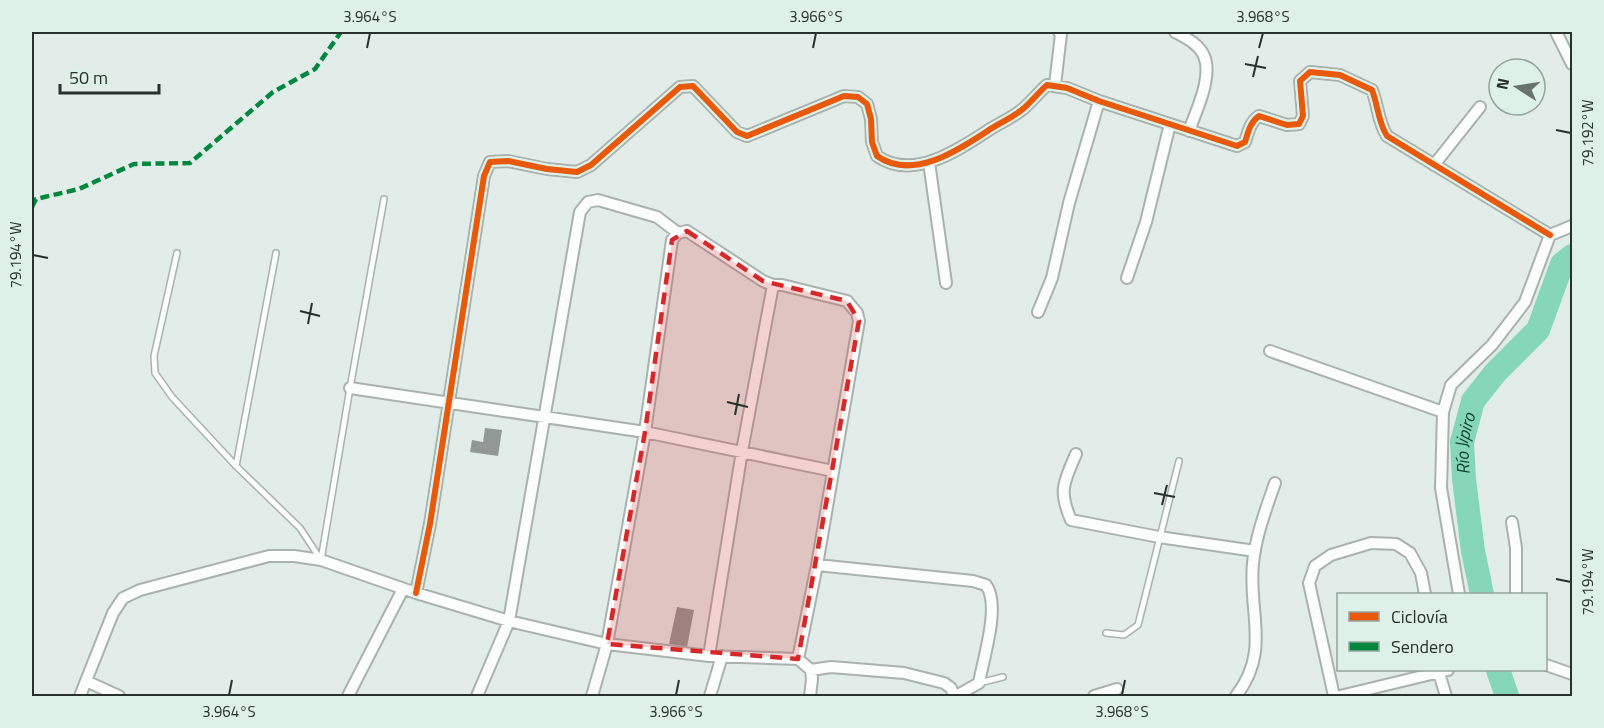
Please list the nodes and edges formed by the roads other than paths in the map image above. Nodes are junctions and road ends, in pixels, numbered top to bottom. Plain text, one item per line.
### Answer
1 (1059, 32) edge
2 (1175, 32) edge
3 (1556, 32) edge
4 (1572, 64) edge
5 (1055, 85) junction
6 (1099, 101) junction
7 (1480, 107) dead end
8 (1170, 124) junction
9 (1189, 131) junction
10 (929, 162) junction
11 (1434, 165) junction
12 (384, 199) dead end
13 (1572, 226) edge
14 (678, 233) junction
15 (1550, 235) junction
16 (177, 253) dead end
17 (276, 253) dead end
18 (1127, 278) dead end
19 (946, 282) dead end
20 (773, 285) junction
21 (1038, 312) dead end
22 (1270, 351) dead end
23 (350, 388) junction
24 (447, 404) junction
25 (1443, 412) junction
26 (544, 418) junction
27 (645, 432) junction
28 (742, 451) junction
29 (1076, 454) dead end
30 (1179, 462) dead end
31 (236, 466) junction
32 (833, 471) junction
33 (1275, 483) dead end
34 (1512, 522) dead end
35 (1159, 537) junction
36 (1255, 551) junction
37 (321, 560) junction
38 (817, 565) junction
39 (403, 589) junction
40 (416, 593) junction
41 (1425, 593) edge
42 (1459, 593) edge
43 (1516, 593) edge
44 (509, 621) junction
45 (1106, 633) dead end
46 (607, 644) junction
47 (709, 656) junction
48 (722, 656) junction
49 (798, 659) junction
50 (1547, 666) edge
51 (811, 670) junction
52 (1442, 671) edge
53 (1572, 674) edge
54 (1003, 677) dead end
55 (86, 681) junction
56 (979, 683) junction
57 (1389, 684) junction
58 (1117, 689) dead end
59 (80, 696) edge
60 (119, 696) edge
61 (348, 696) edge
62 (477, 696) edge
63 (592, 696) edge
64 (710, 696) edge
65 (810, 696) edge
66 (955, 696) edge
67 (1094, 696) edge
68 (1236, 696) edge
69 (1334, 696) edge
70 (1340, 696) edge
71 (1386, 696) edge
72 (1446, 696) edge

1 - 5 street
2 - 9 street
3 - 4 street
5 - 6 street
5 - 10 street
6 - 8 street
6 - 21 street
7 - 11 street
8 - 9 street
8 - 18 street
9 - 11 street
10 - 19 street
10 - 24 street
11 - 15 street
12 - 23 lane
13 - 15 street
14 - 20 street
14 - 26 street
14 - 27 street
15 - 25 street
16 - 31 lane
17 - 31 lane
20 - 28 street
20 - 32 street
22 - 25 street
23 - 24 street
23 - 37 lane
24 - 26 street
24 - 40 street
25 - 42 street
26 - 27 street
26 - 44 street
27 - 28 street
27 - 46 street
28 - 32 street
28 - 47 street
29 - 35 street
30 - 35 lane
31 - 37 lane
32 - 38 street
33 - 36 street
34 - 43 street
35 - 36 street
35 - 45 lane
36 - 68 street
37 - 39 street
37 - 55 street
38 - 49 street
38 - 56 street
39 - 40 street
39 - 61 street
40 - 44 street
41 - 69 street
44 - 46 street
44 - 62 street
46 - 47 street
46 - 63 street
47 - 48 street
48 - 49 street
48 - 64 street
49 - 51 street
50 - 53 street
51 - 65 street
51 - 66 street
52 - 57 street
52 - 72 street
54 - 56 lane
55 - 59 street
55 - 60 street
56 - 66 street
57 - 70 street
57 - 71 street
58 - 67 street

